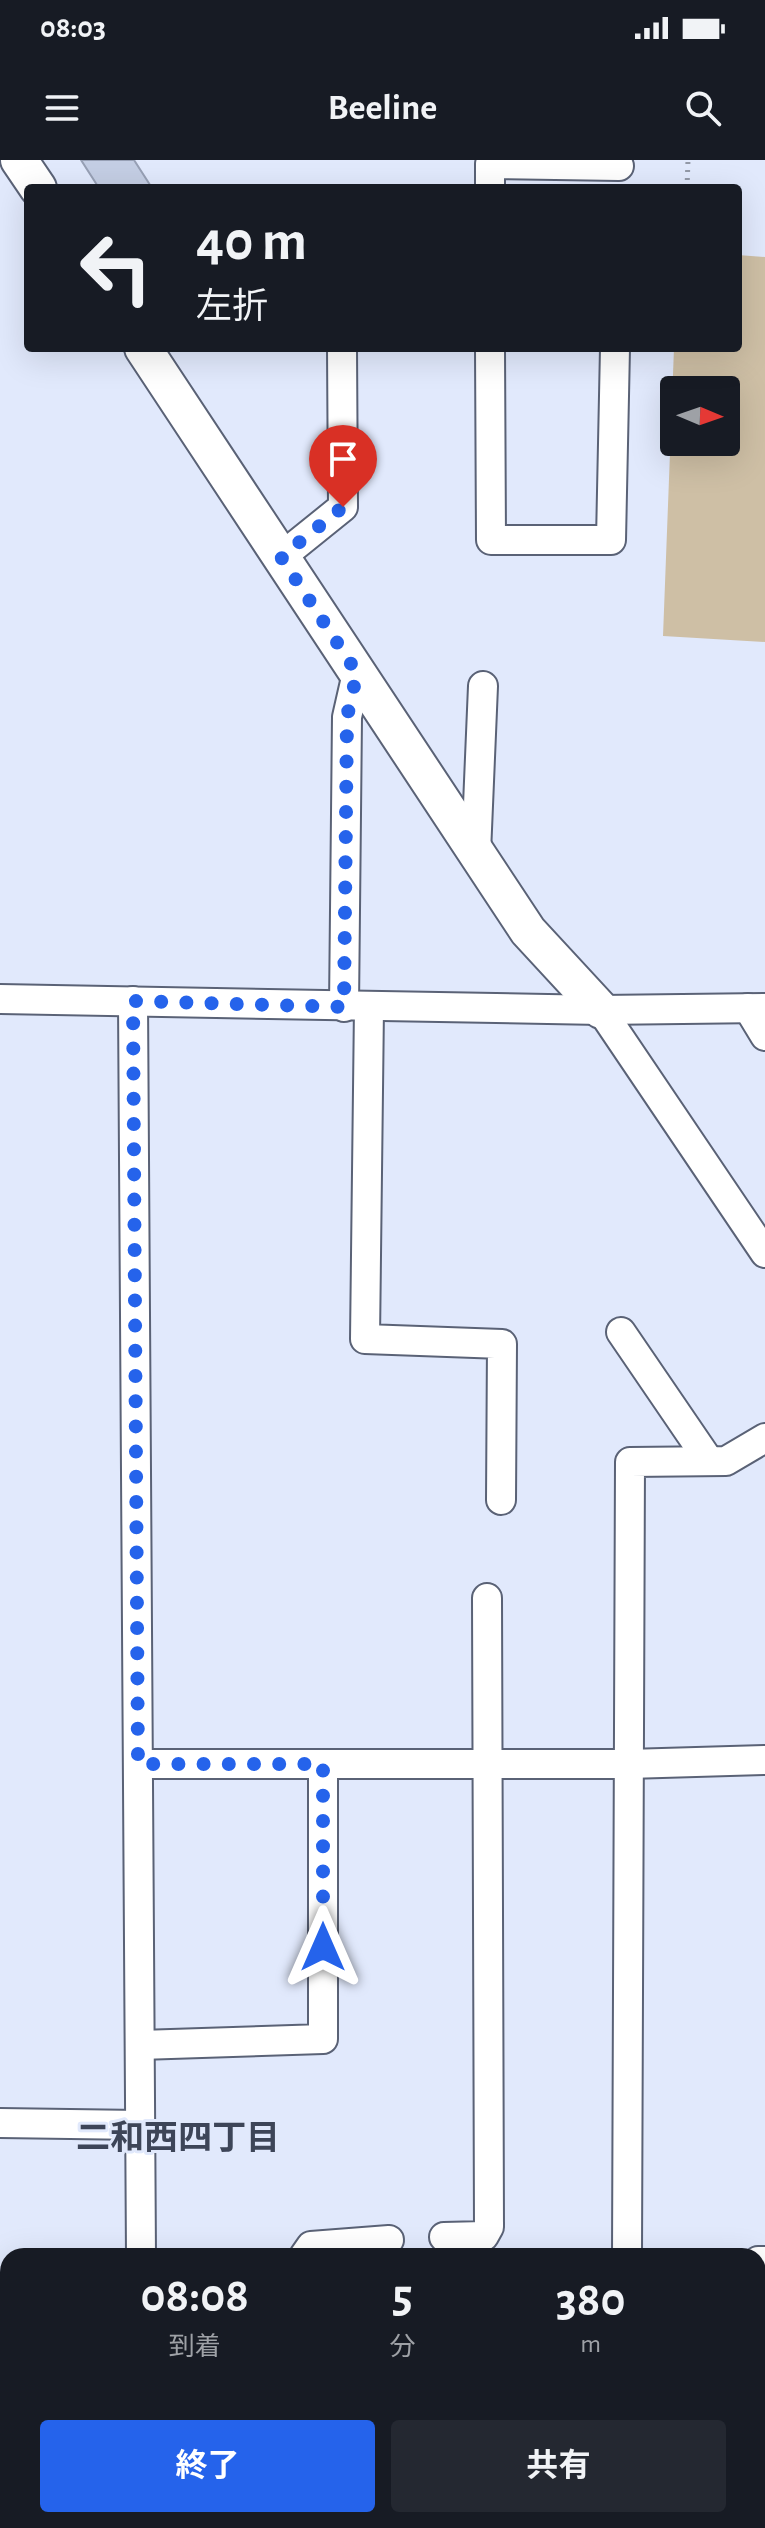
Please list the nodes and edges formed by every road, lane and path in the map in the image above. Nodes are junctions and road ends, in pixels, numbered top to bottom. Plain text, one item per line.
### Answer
1 (19, 160) edge
2 (688, 160) edge
3 (619, 171) edge
4 (35, 184) edge
5 (490, 184) edge
6 (687, 184) edge
7 (146, 352) edge
8 (342, 352) edge
9 (490, 352) edge
10 (615, 352) edge
11 (281, 557) junction
12 (357, 673) junction
13 (483, 686) dead end
14 (476, 853) junction
15 (0, 999) edge
16 (133, 1001) junction
17 (356, 1007) junction
18 (757, 1008) edge
19 (601, 1010) junction
20 (765, 1036) edge
21 (765, 1253) edge
22 (621, 1332) dead end
23 (765, 1438) edge
24 (709, 1461) junction
25 (501, 1500) dead end
26 (487, 1598) dead end
27 (765, 1760) edge
28 (138, 1764) junction
29 (323, 1764) junction
30 (487, 1764) junction
31 (628, 1764) junction
32 (140, 2045) junction
33 (0, 2123) edge
34 (140, 2125) junction
35 (444, 2237) dead end
36 (389, 2240) dead end
37 (141, 2248) edge
38 (310, 2248) edge
39 (627, 2248) edge

1 - 4 street
2 - 6 path
3 - 5 street
7 - 11 street
8 - 11 street
9 - 10 street
11 - 12 street
12 - 14 street
12 - 17 street
13 - 14 street
14 - 19 street
15 - 16 street
16 - 17 street
16 - 28 street
17 - 19 street
17 - 25 street
18 - 19 street
18 - 20 street
19 - 21 street
22 - 24 street
23 - 24 street
24 - 31 street
26 - 30 street
27 - 31 street
28 - 29 street
28 - 32 street
29 - 30 street
29 - 32 street
30 - 31 street
30 - 35 street
31 - 39 street
32 - 34 street
33 - 34 street
34 - 37 street
36 - 38 street

